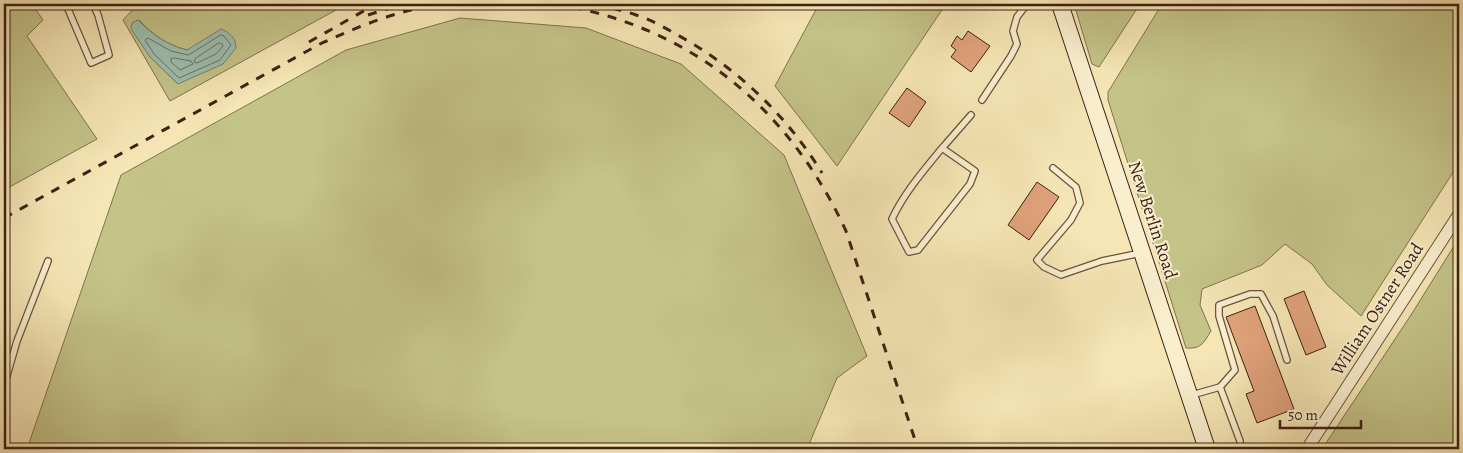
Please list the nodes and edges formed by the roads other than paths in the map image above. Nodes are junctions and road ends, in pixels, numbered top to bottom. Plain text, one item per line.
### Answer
1 (76, 4) edge
2 (93, 4) edge
3 (1026, 4) edge
4 (1060, 4) edge
5 (982, 100) dead end
6 (971, 115) dead end
7 (942, 148) junction
8 (1053, 168) dead end
9 (1459, 214) edge
10 (1143, 252) junction
11 (48, 261) dead end
12 (1286, 360) dead end
13 (4, 386) edge
14 (1220, 387) junction
15 (1190, 396) junction
16 (1240, 441) dead end
17 (1207, 449) edge
18 (1307, 449) edge

1 - 2 lane
3 - 5 lane
4 - 10 street, New Berlin Road
6 - 7 lane
7 - 7 lane
8 - 10 lane
9 - 18 street, William Ostner Road
10 - 15 street, New Berlin Road
11 - 13 lane
12 - 14 lane
14 - 15 lane
14 - 16 lane
15 - 17 street, New Berlin Road

